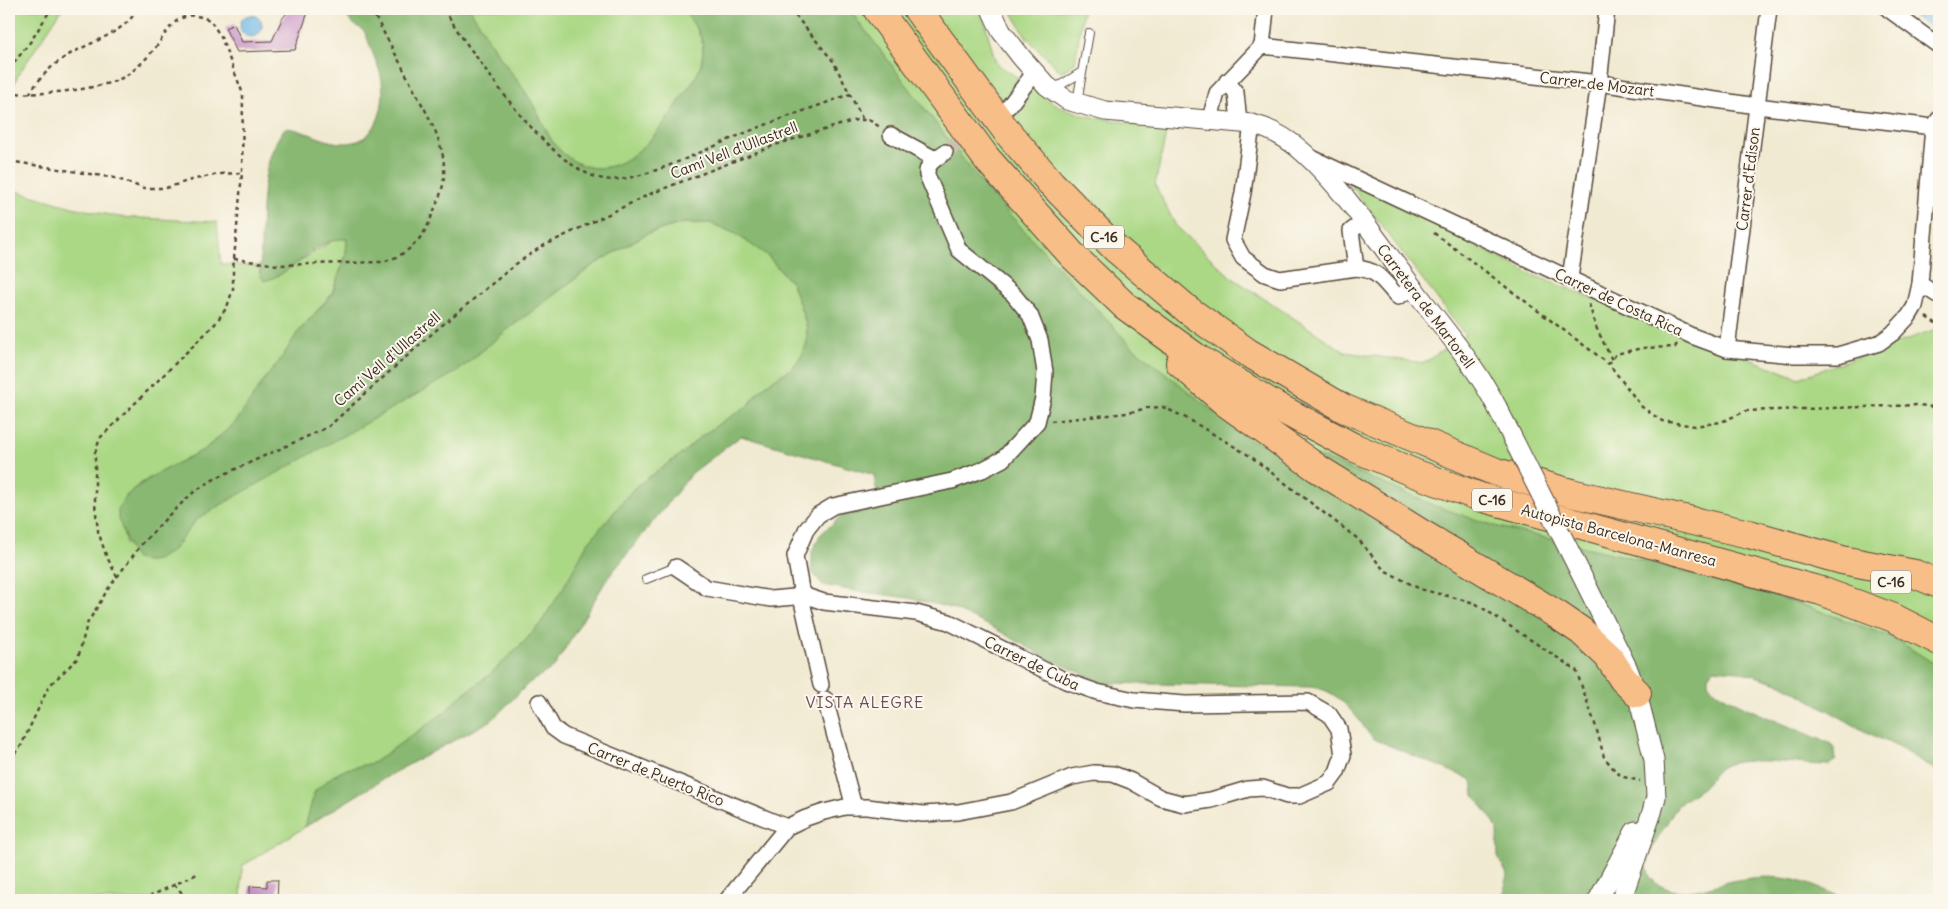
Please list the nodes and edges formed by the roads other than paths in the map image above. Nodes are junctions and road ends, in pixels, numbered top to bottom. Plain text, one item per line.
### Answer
1 (877, 9) edge
2 (917, 9) edge
3 (991, 9) edge
4 (1266, 9) edge
5 (1607, 9) edge
6 (1769, 9) edge
7 (1888, 9) edge
8 (1089, 33) dead end
9 (1262, 46) junction
10 (1939, 46) edge
11 (1082, 72) junction
12 (1034, 73) junction
13 (1227, 81) junction
14 (1600, 83) junction
15 (1052, 90) junction
16 (1077, 104) junction
17 (1008, 106) tunnel mouth
18 (1757, 106) junction
19 (1210, 119) junction
20 (1246, 123) junction
21 (1936, 123) edge
22 (892, 135) road end
23 (1306, 155) junction
24 (1363, 222) junction
25 (1356, 268) junction
26 (1570, 278) junction
27 (1920, 284) junction
28 (1412, 288) junction
29 (1939, 296) edge
30 (1124, 304) junction
31 (1727, 349) junction
32 (1842, 560) junction
33 (676, 567) joint
34 (646, 579) dead end
35 (1939, 584) edge
36 (804, 596) junction
37 (1939, 605) edge
38 (1939, 640) edge
39 (821, 685) dead end
40 (1637, 693) junction
41 (825, 700) dead end
42 (539, 702) dead end
43 (854, 807) junction
44 (1652, 812) junction
45 (788, 827) junction
46 (727, 900) edge
47 (1598, 900) edge
48 (1626, 900) edge

1 - 30 highway, Autopista Barcelona-Manresa / C-16
2 - 32 highway, C-16
3 - 12 street, Carretera de Martorell
4 - 9 street
5 - 14 street
6 - 18 street, Carrer d'Edison
7 - 10 street
8 - 11 lane
9 - 13 street
9 - 14 street, Carrer de Mozart
11 - 15 lane
11 - 16 lane
12 - 15 street, Carretera de Martorell
12 - 17 street
13 - 19 street
13 - 20 street
14 - 18 street, Carrer de Mozart
14 - 26 street
15 - 16 street, Carretera de Martorell
16 - 19 street, Carretera de Martorell
18 - 21 street, Carrer de Mozart
18 - 31 street, Carrer d'Edison
19 - 20 street, Carretera de Martorell
20 - 23 street, Carretera de Martorell
20 - 25 street
21 - 27 street, Carrer de Costa Rica
22 - 36 street
23 - 24 street, Carretera de Martorell
23 - 26 street, Carrer de Costa Rica
24 - 25 street
24 - 28 street, Carretera de Martorell
25 - 28 street
26 - 31 street, Carrer de Costa Rica
27 - 29 street
27 - 31 street, Carrer de Costa Rica
28 - 40 street, Carretera de Martorell, bridge
30 - 38 highway, Autopista Barcelona-Manresa / C-16
30 - 40 highway
32 - 35 highway
32 - 37 highway, C-16
33 - 34 lane
33 - 36 street, Carrer de Cuba
36 - 39 street
36 - 43 street, Carrer de Cuba
40 - 44 street, Carretera de Martorell
41 - 43 street
42 - 45 street, Carrer de Puerto Rico
43 - 45 street, Carrer de Cuba
44 - 47 street
44 - 48 street, Carretera de Martorell
45 - 46 street, Carrer de Cuba

